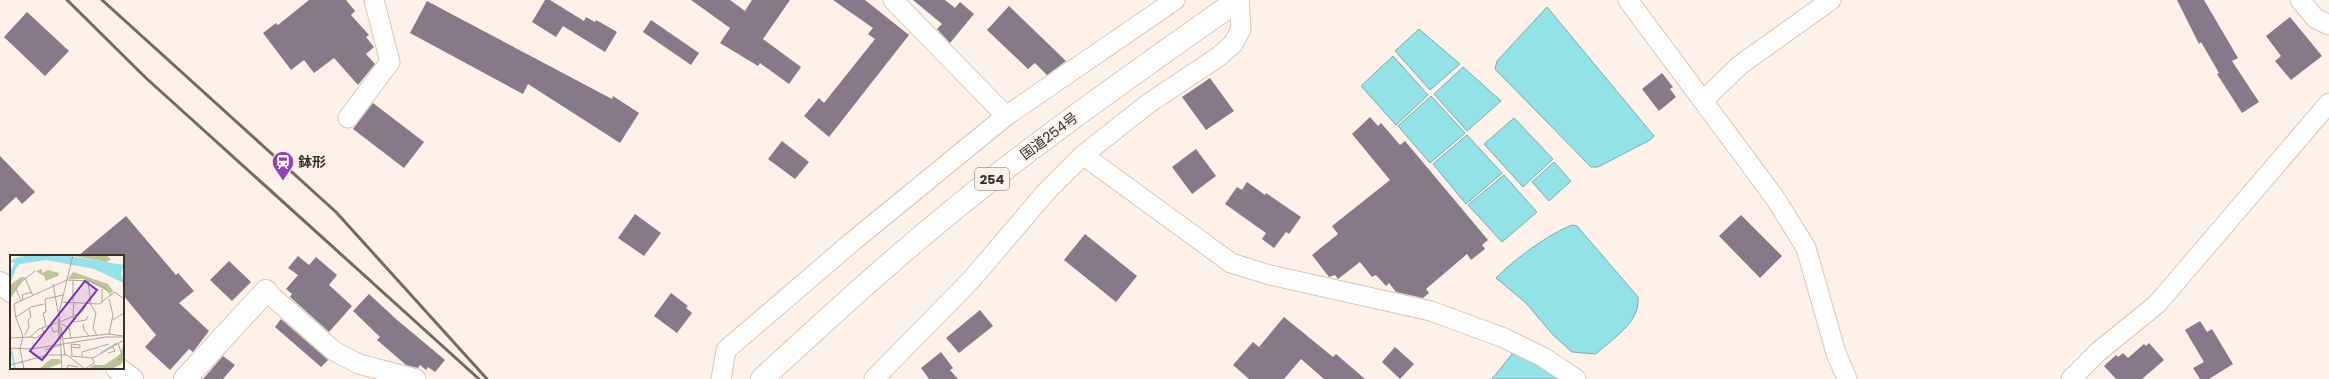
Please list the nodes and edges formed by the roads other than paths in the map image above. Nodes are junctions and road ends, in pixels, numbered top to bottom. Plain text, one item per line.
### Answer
1 (374, 0) edge
2 (893, 0) edge
3 (1175, 0) edge
4 (1239, 0) edge
5 (1628, 0) edge
6 (1831, 0) edge
7 (2300, 0) edge
8 (2329, 25) edge
9 (1703, 101) junction
10 (2329, 103) edge
11 (1006, 116) junction
12 (348, 118) dead end
13 (1083, 154) junction
14 (0, 283) edge
15 (10, 290) edge
16 (266, 292) joint
17 (118, 369) edge
18 (132, 379) edge
19 (185, 379) edge
20 (416, 379) edge
21 (721, 379) edge
22 (762, 379) edge
23 (874, 379) edge
24 (1576, 379) edge
25 (1847, 379) edge
26 (2071, 379) edge

1 - 12 street
2 - 11 street
3 - 11 street
4 - 13 street
4 - 22 main road, 国道254号 / 254
5 - 9 street
6 - 9 street
7 - 8 street
9 - 25 street
10 - 26 street
11 - 21 street
13 - 23 street
13 - 24 street
14 - 15 main road
16 - 19 main road
16 - 20 street
17 - 18 main road

